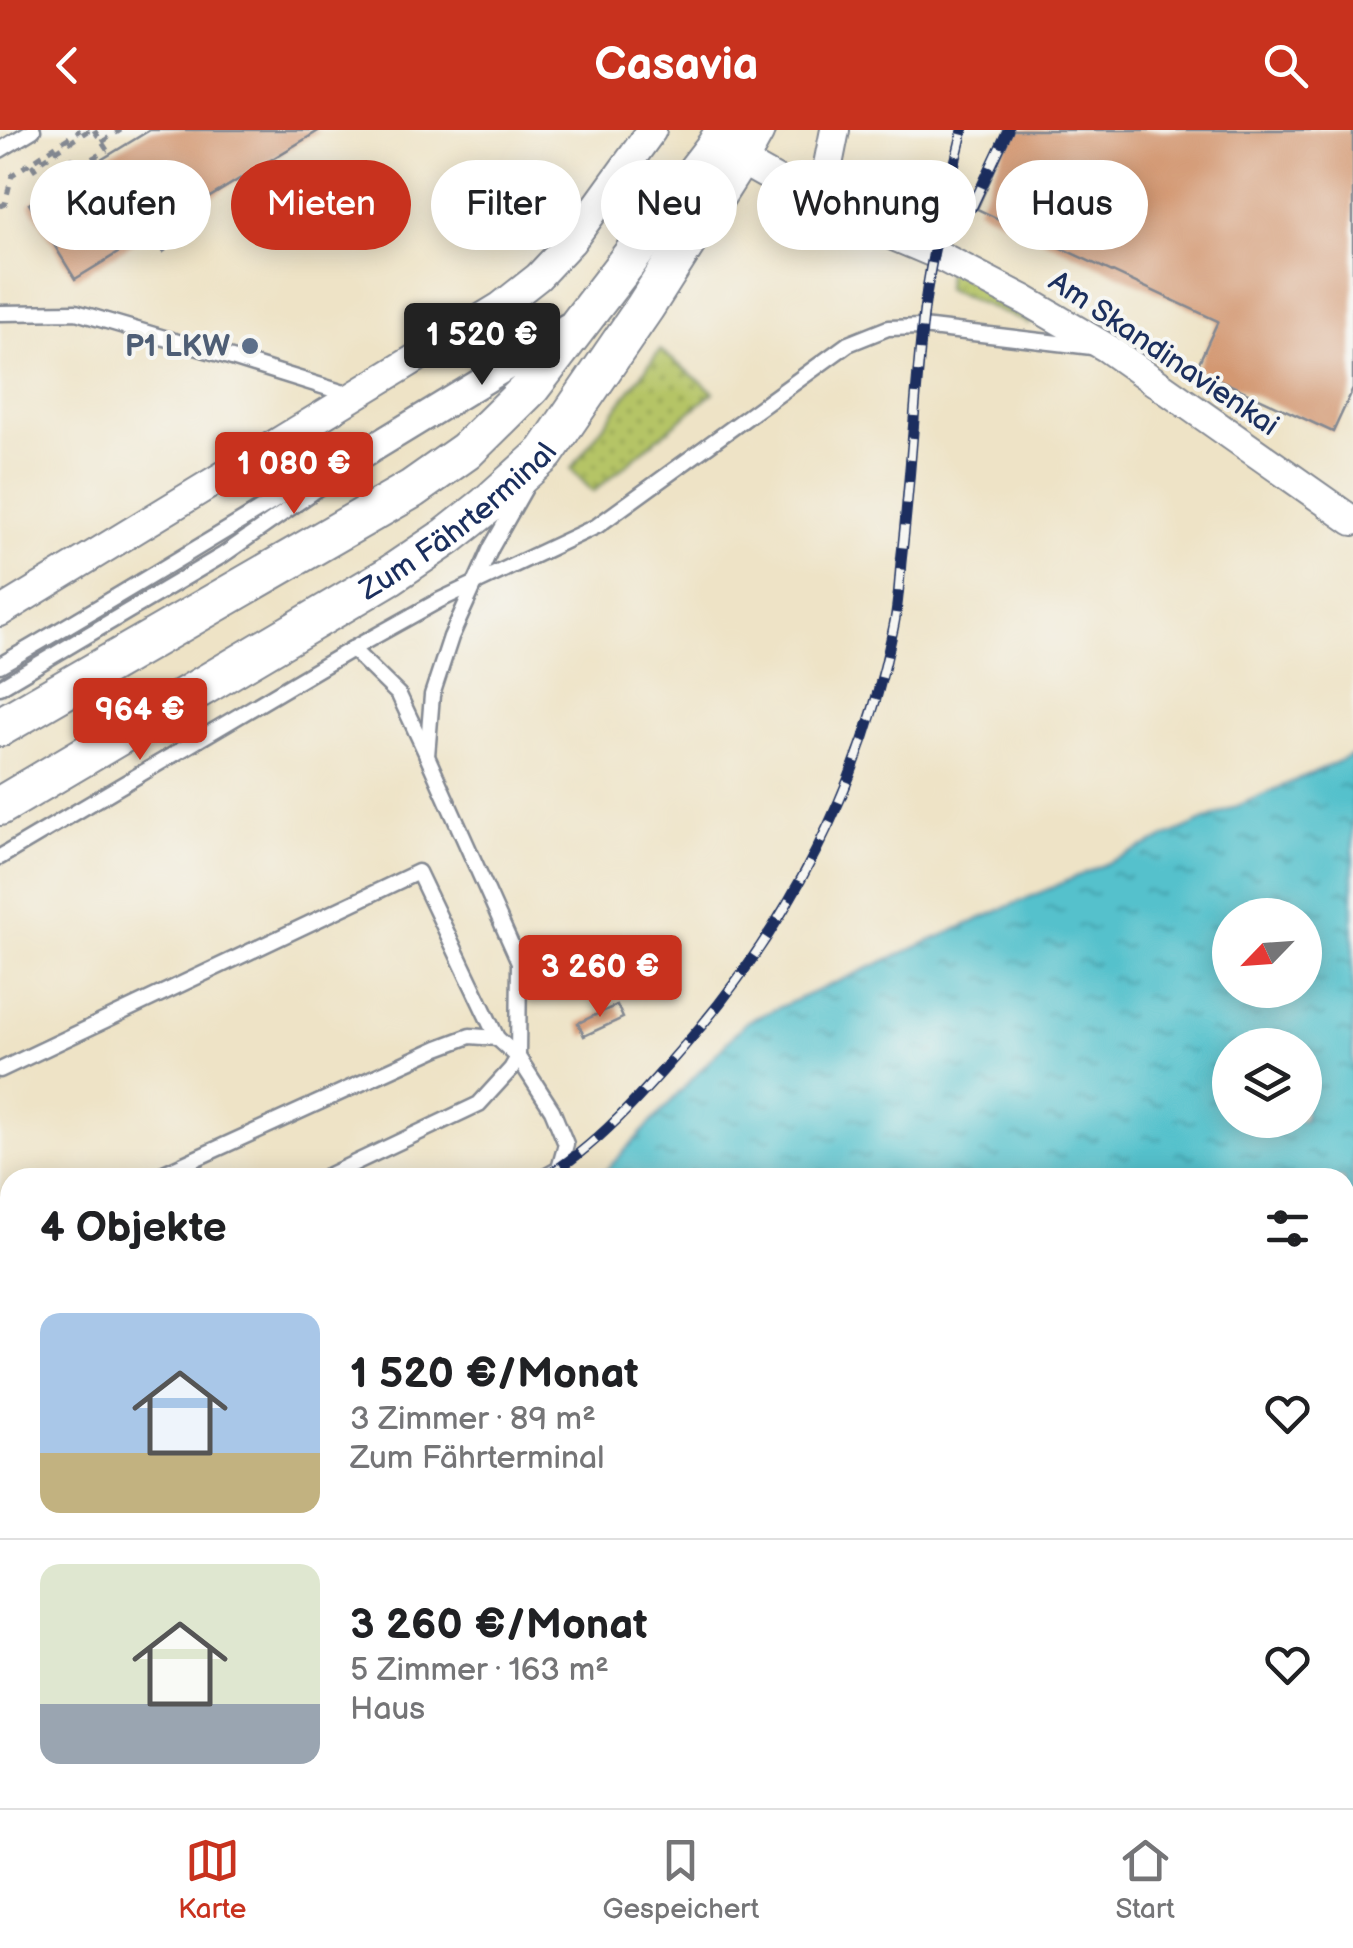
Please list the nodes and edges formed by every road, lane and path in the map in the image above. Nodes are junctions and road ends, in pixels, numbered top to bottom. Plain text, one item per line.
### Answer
1 (33, 130) edge
2 (80, 130) edge
3 (91, 130) edge
4 (121, 130) edge
5 (652, 130) edge
6 (834, 130) edge
7 (734, 141) edge
8 (102, 142) junction
9 (0, 150) edge
10 (107, 150) junction
11 (100, 160) dead end
12 (760, 160) edge
13 (828, 160) edge
14 (0, 206) edge
15 (163, 250) edge
16 (923, 250) edge
17 (168, 258) dead end
18 (594, 306) junction
19 (0, 313) edge
20 (1107, 348) junction
21 (355, 397) junction
22 (545, 453) junction
23 (1353, 521) edge
24 (475, 583) junction
25 (0, 612) edge
26 (352, 649) junction
27 (0, 665) edge
28 (0, 686) edge
29 (0, 727) edge
30 (427, 756) junction
31 (0, 806) edge
32 (0, 857) edge
33 (497, 1038) junction
34 (518, 1057) junction
35 (0, 1070) edge
36 (175, 1168) edge
37 (345, 1168) edge
38 (559, 1168) edge

1 - 9 lane
2 - 14 path
3 - 8 path
3 - 10 path
4 - 8 path
5 - 21 street
6 - 13 street
7 - 12 street, Am Skandinavienkai
7 - 18 street, Zum Fährterminal
7 - 22 street, Zum Fährterminal
8 - 10 path
10 - 11 path
15 - 17 path
16 - 20 street, Am Skandinavienkai
18 - 27 lane
18 - 28 lane
18 - 29 street, Zum Fährterminal
19 - 21 lane
20 - 23 street, Am Skandinavienkai
20 - 24 lane
21 - 25 street
22 - 24 lane
22 - 31 street, Zum Fährterminal
24 - 26 lane
24 - 30 lane
26 - 30 lane
26 - 32 lane
30 - 34 lane
33 - 34 lane
33 - 35 lane
33 - 36 lane
34 - 37 lane
34 - 38 lane

